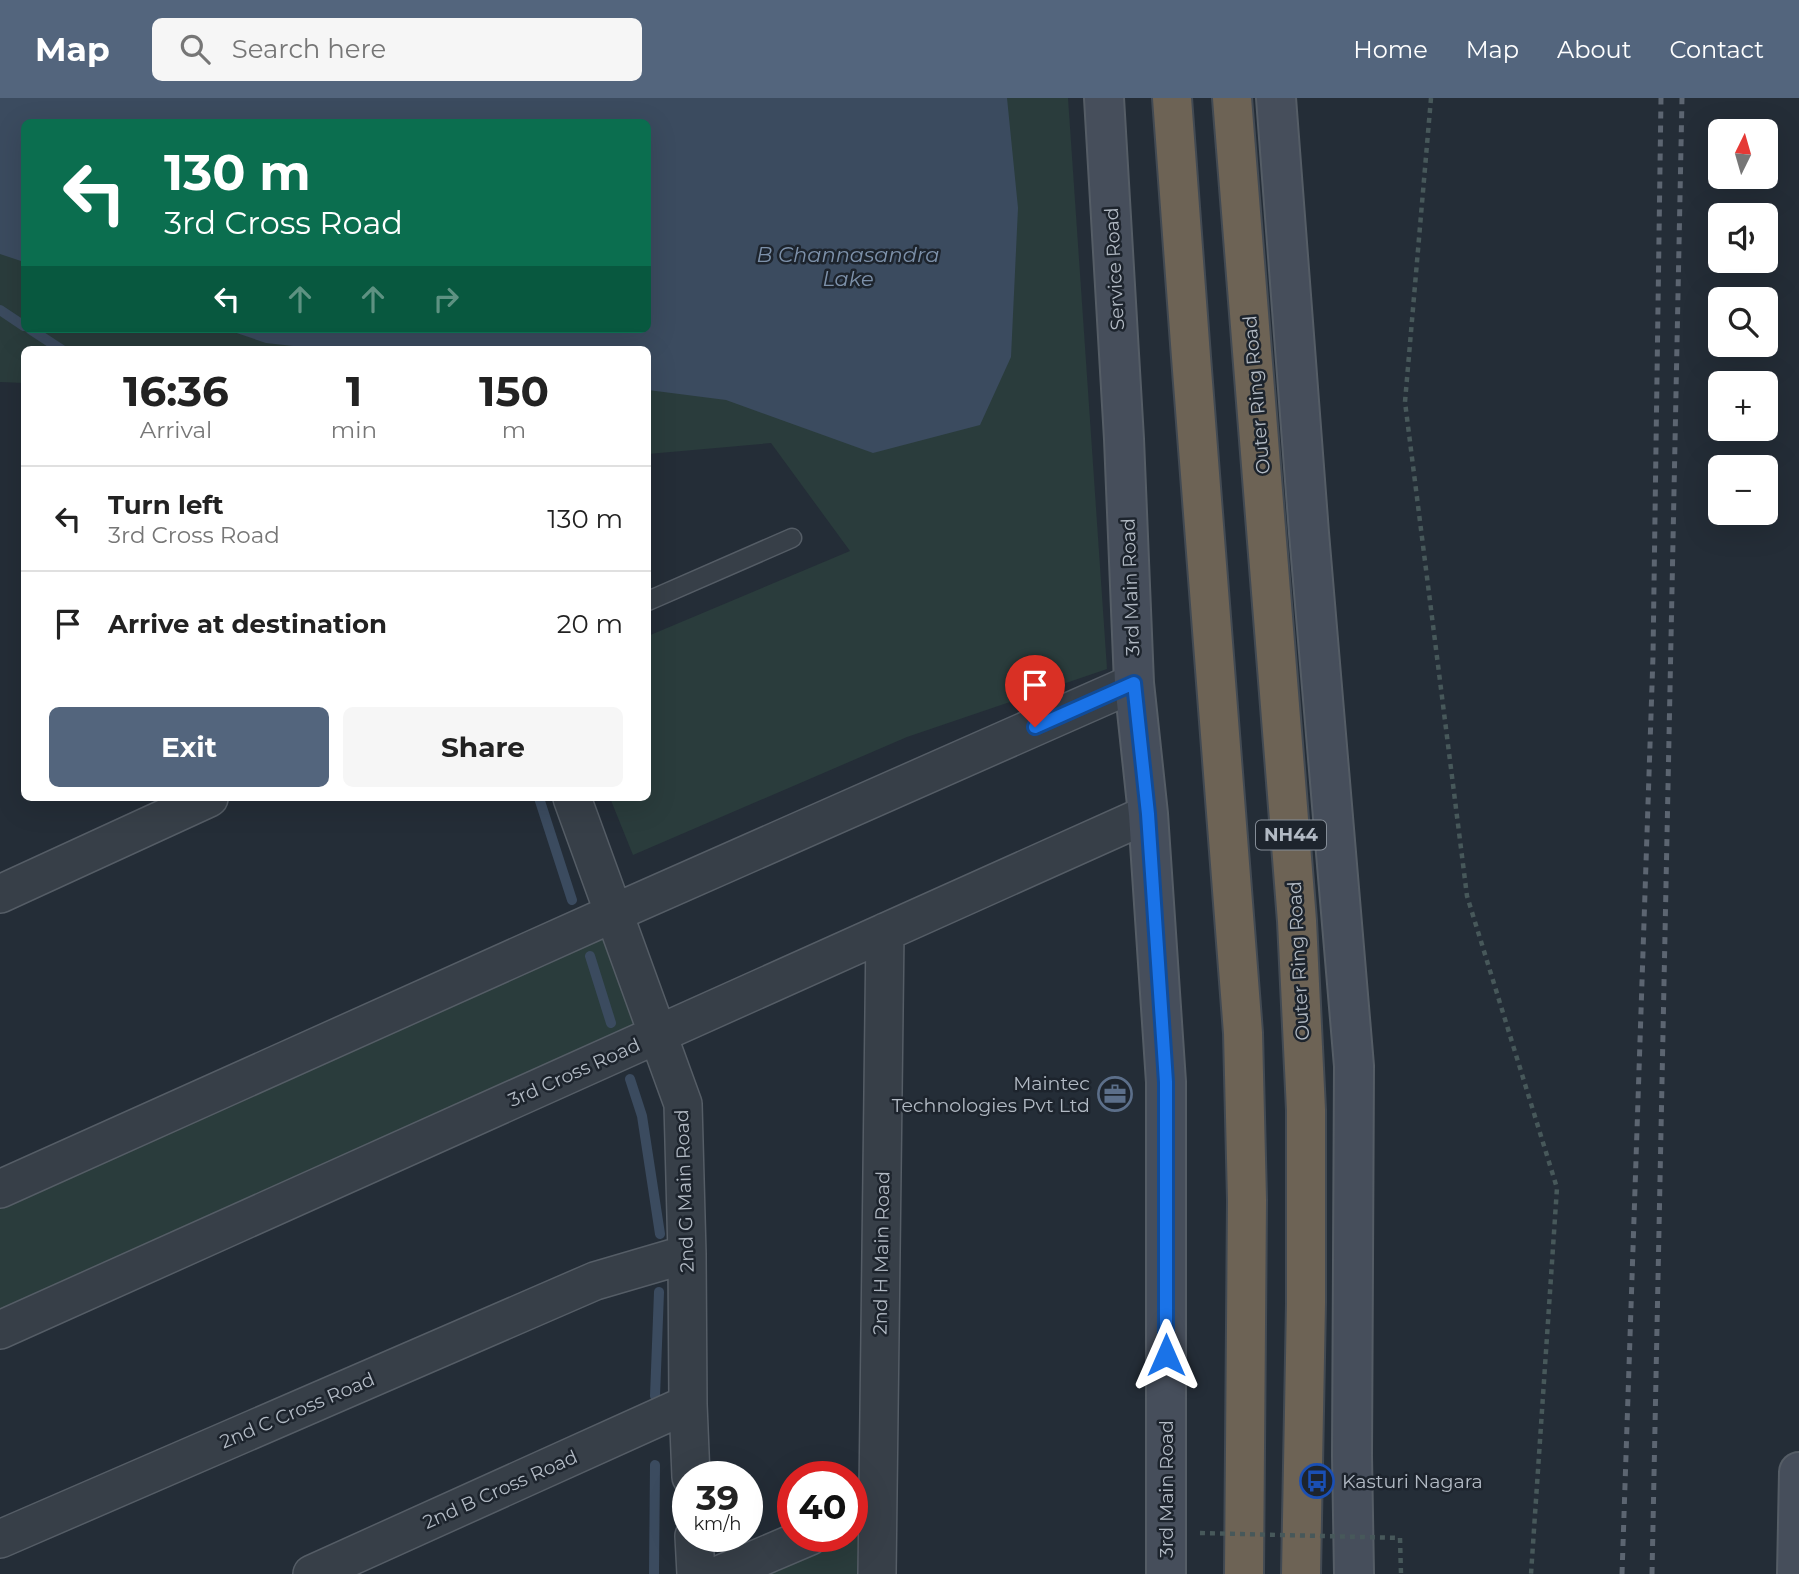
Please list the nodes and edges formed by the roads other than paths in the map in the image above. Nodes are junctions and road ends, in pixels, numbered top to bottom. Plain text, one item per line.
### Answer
1 (1104, 98) edge
2 (1172, 98) edge
3 (1232, 98) edge
4 (1276, 98) edge
5 (1124, 439) joint
6 (792, 538) dead end
7 (651, 600) edge
8 (1134, 683) junction
9 (202, 801) edge
10 (573, 801) edge
11 (1148, 814) junction
12 (0, 894) edge
13 (614, 913) junction
14 (885, 932) junction
15 (657, 1034) junction
16 (0, 1189) edge
17 (687, 1254) junction
18 (0, 1330) edge
19 (688, 1404) junction
20 (690, 1461) edge
21 (867, 1461) edge
22 (1799, 1472) edge
23 (868, 1528) edge
24 (0, 1539) edge
25 (777, 1550) edge
26 (695, 1552) edge
27 (312, 1574) edge
28 (696, 1574) edge
29 (721, 1574) edge
30 (877, 1574) edge
31 (1166, 1574) edge
32 (1244, 1574) edge
33 (1301, 1574) edge
34 (1354, 1574) edge
35 (1797, 1574) edge

1 - 5 street, Service Road
2 - 32 highway, NH44
3 - 33 highway, Outer Ring Road / NH44
4 - 34 street
5 - 8 street, 3rd Main Road
6 - 7 lane
8 - 11 street, 3rd Main Road
8 - 13 street
9 - 12 street
10 - 13 street, 2nd G Main Road
11 - 14 street, 3rd Cross Road
11 - 31 street, 3rd Main Road
13 - 15 street, 2nd G Main Road
13 - 16 street
14 - 15 street, 3rd Cross Road
14 - 21 street, 2nd H Main Road
15 - 17 street, 2nd G Main Road
15 - 18 street, 3rd Cross Road
17 - 19 street, 2nd G Main Road
17 - 24 street, 2nd C Cross Road
19 - 20 street, 2nd G Main Road
19 - 27 street, 2nd B Cross Road
22 - 35 street
23 - 30 street, 2nd H Main Road
25 - 29 street
26 - 28 street

